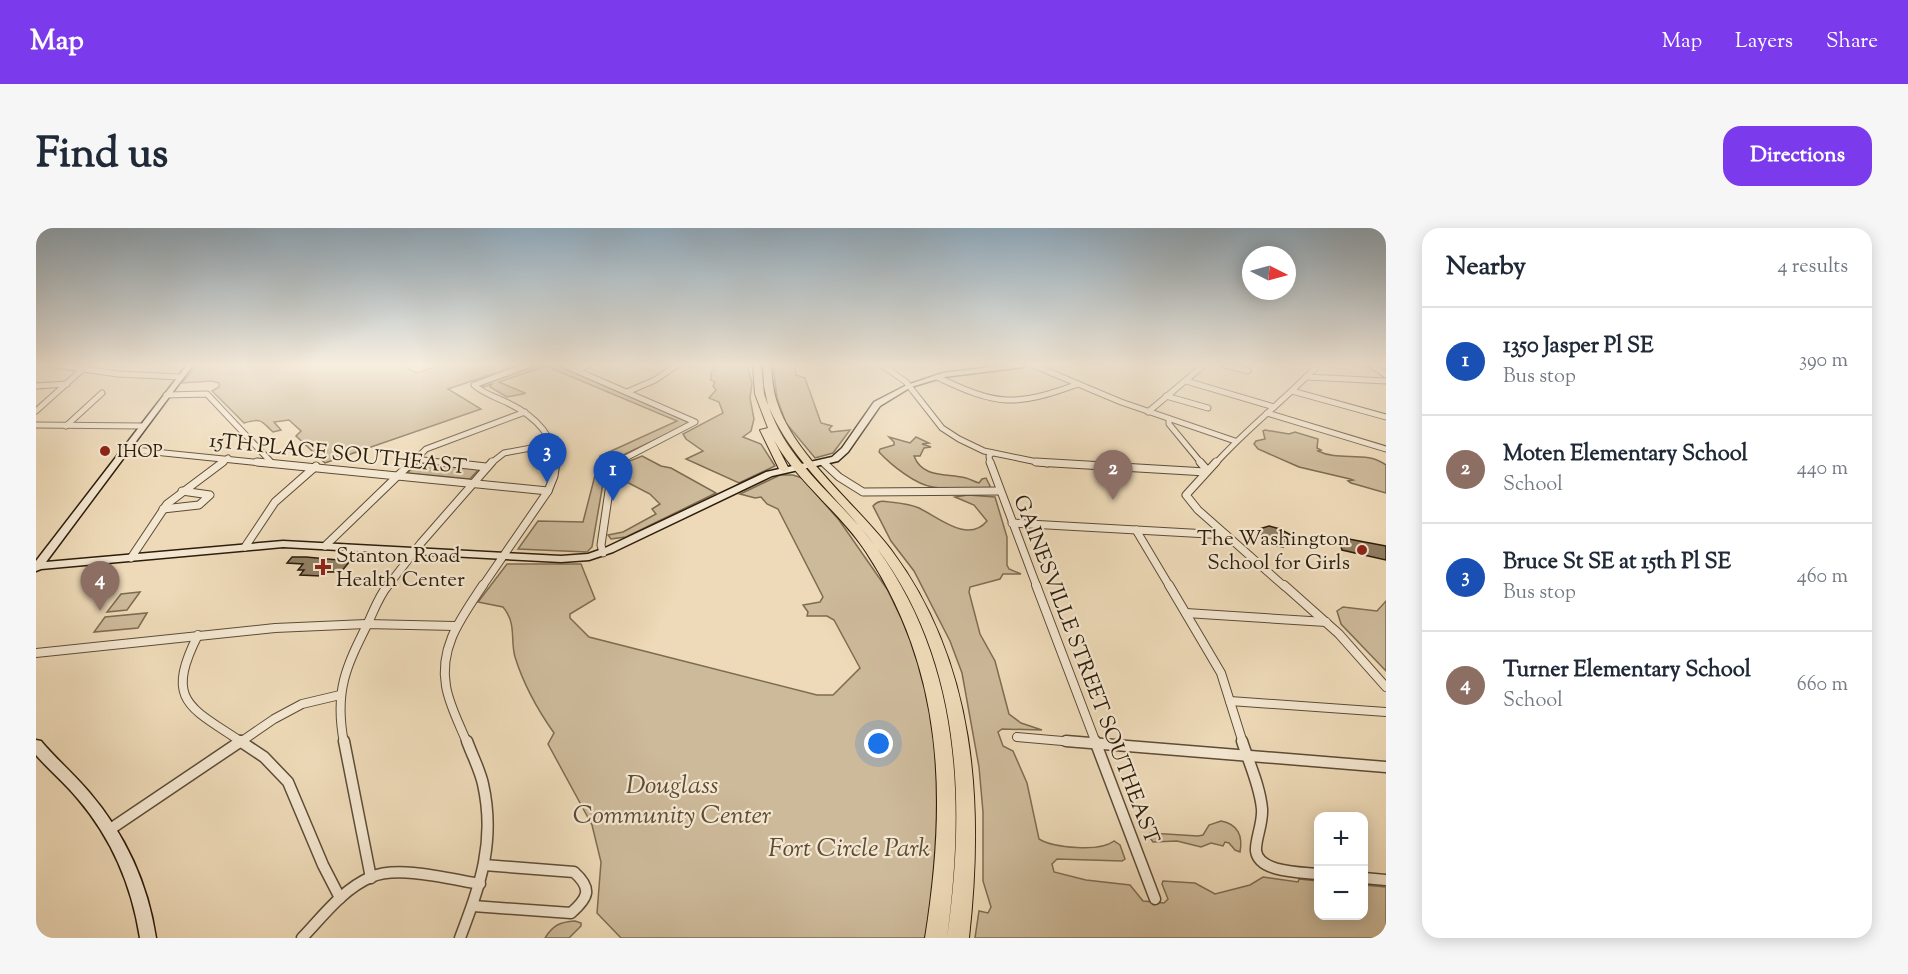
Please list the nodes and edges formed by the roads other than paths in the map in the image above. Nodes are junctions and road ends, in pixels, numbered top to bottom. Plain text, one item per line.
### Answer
1 (51, 398) edge
2 (97, 398) edge
3 (164, 398) edge
4 (211, 398) edge
5 (497, 398) edge
6 (641, 398) edge
7 (761, 398) edge
8 (771, 398) edge
9 (887, 398) edge
10 (918, 398) edge
11 (980, 398) edge
12 (1037, 398) edge
13 (1113, 398) edge
14 (1164, 398) edge
15 (1173, 398) edge
16 (1244, 398) edge
17 (1284, 398) edge
18 (1318, 398) edge
19 (1274, 407) junction
20 (1208, 408) dead end
21 (36, 411) edge
22 (525, 412) junction
23 (1148, 412) junction
24 (1267, 413) junction
25 (1386, 417) edge
26 (1169, 419) junction
27 (36, 425) edge
28 (142, 426) junction
29 (66, 427) junction
30 (1235, 441) junction
31 (553, 444) junction
32 (125, 449) junction
33 (1386, 449) edge
34 (992, 453) junction
35 (228, 458) junction
36 (415, 459) junction
37 (272, 463) junction
38 (824, 463) junction
39 (317, 465) junction
40 (486, 467) junction
41 (798, 467) junction
42 (1206, 471) junction
43 (397, 476) junction
44 (472, 484) junction
45 (182, 491) junction
46 (548, 491) junction
47 (1000, 491) junction
48 (163, 509) junction
49 (1012, 523) junction
50 (1136, 530) junction
51 (1226, 535) junction
52 (325, 546) junction
53 (245, 547) junction
54 (415, 550) junction
55 (603, 553) junction
56 (504, 555) junction
57 (131, 558) junction
58 (36, 567) edge
59 (1186, 613) junction
60 (1326, 622) junction
61 (366, 624) junction
62 (455, 626) junction
63 (198, 635) junction
64 (36, 652) edge
65 (1386, 687) edge
66 (340, 695) junction
67 (1230, 700) junction
68 (1386, 712) edge
69 (1017, 737) dead end
70 (238, 741) junction
71 (1097, 744) junction
72 (36, 746) edge
73 (1247, 756) junction
74 (1386, 767) edge
75 (108, 830) junction
76 (484, 865) junction
77 (1314, 873) edge
78 (371, 878) junction
79 (1368, 878) edge
80 (1386, 880) edge
81 (480, 884) junction
82 (340, 898) junction
83 (1155, 899) dead end
84 (473, 906) junction
85 (148, 938) edge
86 (302, 938) edge
87 (460, 938) edge
88 (936, 938) edge
89 (958, 938) edge

1 - 21 street
2 - 29 street
3 - 28 street
4 - 37 street
5 - 22 street
6 - 55 street
7 - 41 highway
8 - 41 highway
9 - 38 street
10 - 34 street
11 - 12 street
13 - 23 street
14 - 23 street
15 - 20 street
16 - 19 street
17 - 19 street
18 - 25 street
19 - 24 street
22 - 31 street
22 - 36 street
23 - 26 street
24 - 30 street
24 - 33 street
26 - 30 street
26 - 42 street
27 - 29 street
28 - 29 street
28 - 32 street
30 - 42 street
31 - 40 street
31 - 46 street
32 - 35 street, 15TH PLACE SOUTHEAST
32 - 58 street
34 - 42 street
34 - 47 street, GAINESVILLE STREET SOUTHEAST
35 - 37 street, 15TH PLACE SOUTHEAST
35 - 45 street
36 - 40 street
36 - 43 street
37 - 39 street, 15TH PLACE SOUTHEAST
38 - 41 street
38 - 47 street
39 - 43 street, 15TH PLACE SOUTHEAST
39 - 53 street
40 - 44 street
41 - 55 street
41 - 88 highway
41 - 89 highway
42 - 51 street
43 - 44 street, 15TH PLACE SOUTHEAST
43 - 52 street
44 - 46 street, 15TH PLACE SOUTHEAST
44 - 54 street
45 - 48 street
45 - 48 street
46 - 56 street
47 - 49 street, GAINESVILLE STREET SOUTHEAST
48 - 57 street
49 - 50 street
49 - 71 street, GAINESVILLE STREET SOUTHEAST
50 - 51 street
50 - 59 street
51 - 60 street
52 - 53 street
52 - 54 street
53 - 57 street
54 - 56 street
54 - 61 street
55 - 56 street
56 - 62 street
57 - 58 street
59 - 60 street
59 - 67 street
60 - 65 street
61 - 62 street
61 - 63 street
61 - 66 street
62 - 76 street
63 - 64 street
63 - 70 street
66 - 70 street
66 - 78 street
67 - 68 street
67 - 73 street
69 - 71 street
70 - 75 street
70 - 82 street
71 - 73 street
71 - 83 street, GAINESVILLE STREET SOUTHEAST
72 - 75 street
73 - 74 street
73 - 77 street
75 - 85 street
76 - 81 street
76 - 84 street
78 - 81 street
78 - 82 street
79 - 80 street
81 - 84 street
82 - 86 street
84 - 87 street

